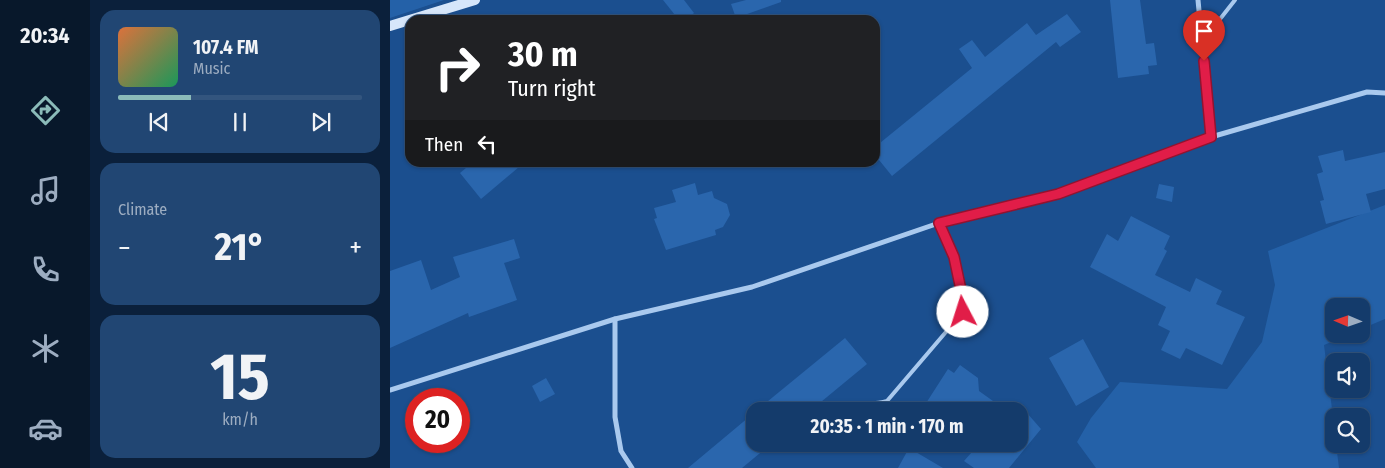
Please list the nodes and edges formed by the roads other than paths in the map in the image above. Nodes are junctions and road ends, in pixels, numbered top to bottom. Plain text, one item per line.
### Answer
1 (475, 0) edge
2 (1198, 0) edge
3 (1235, 0) edge
4 (426, 15) edge
5 (405, 21) edge
6 (390, 26) edge
7 (1202, 42) junction
8 (1385, 93) edge
9 (1211, 137) junction
10 (939, 223) junction
11 (615, 319) junction
12 (390, 390) edge
13 (884, 402) edge
14 (632, 468) edge

1 - 4 main road
2 - 7 street
3 - 7 lane
5 - 6 main road
7 - 9 street
8 - 9 street
9 - 10 street
10 - 11 street
10 - 13 lane
11 - 12 street
11 - 14 street

